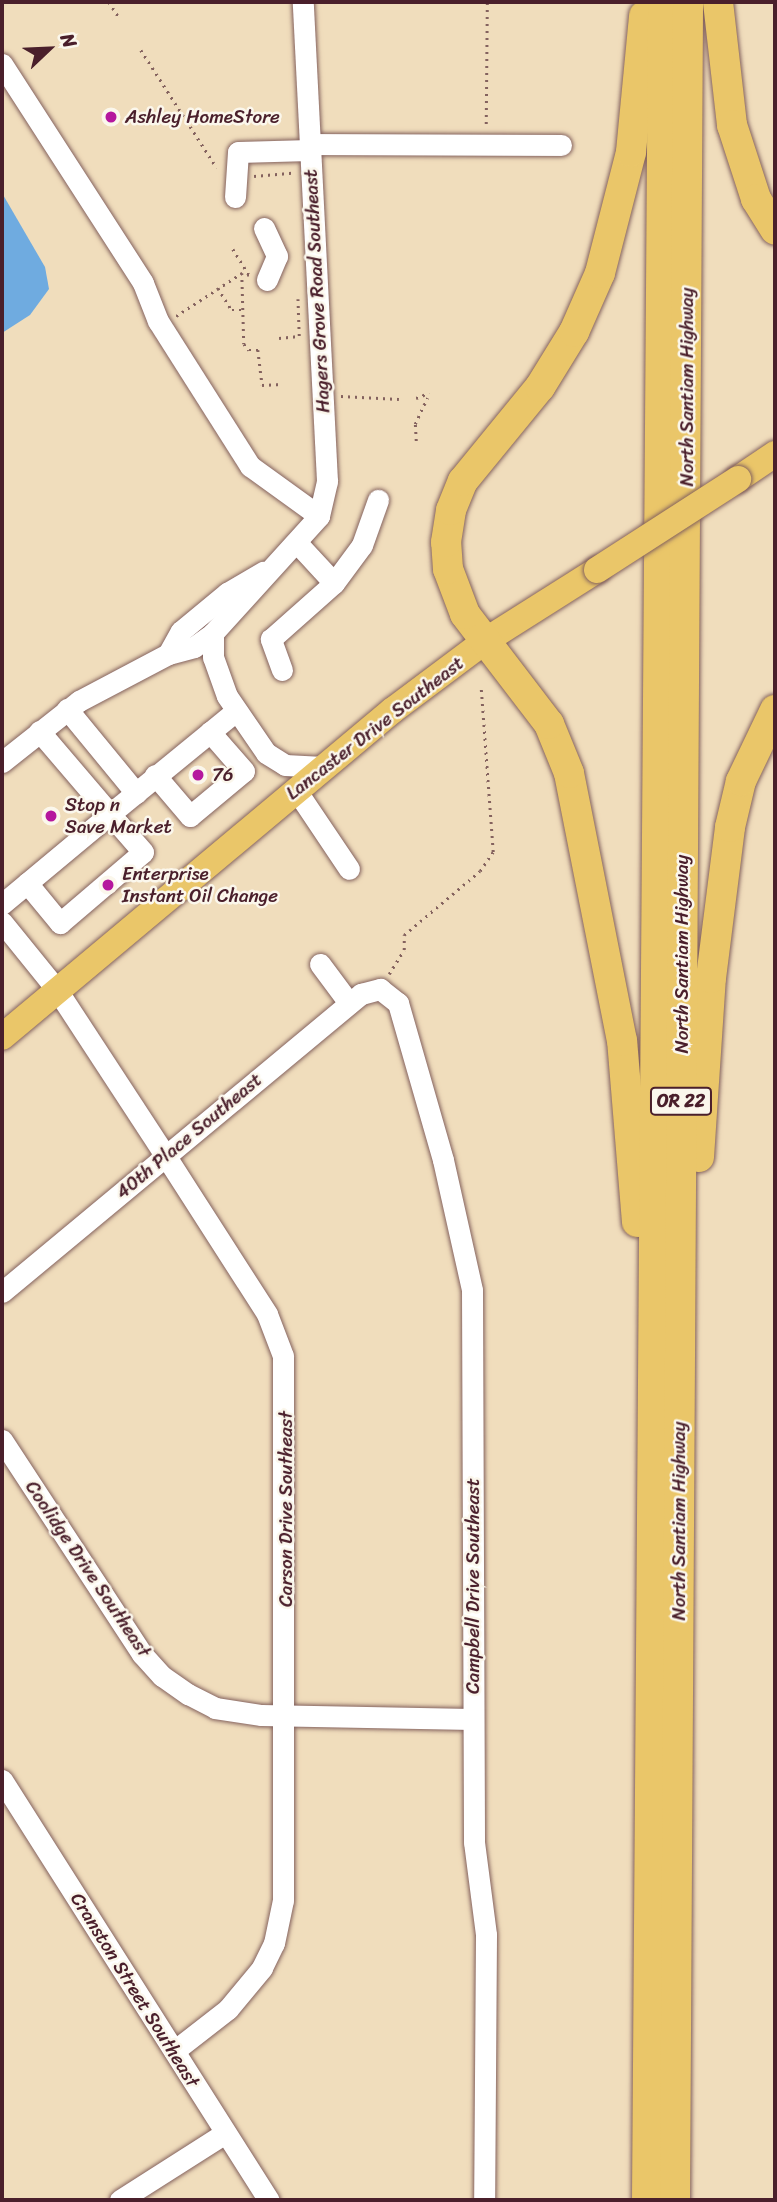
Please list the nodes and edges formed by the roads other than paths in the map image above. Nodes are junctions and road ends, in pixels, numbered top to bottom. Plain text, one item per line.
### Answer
1 (303, 2) edge
2 (645, 2) edge
3 (663, 2) edge
4 (688, 2) edge
5 (718, 2) edge
6 (2, 64) edge
7 (561, 145) dead end
8 (309, 147) junction
9 (235, 197) dead end
10 (264, 228) dead end
11 (775, 230) edge
12 (267, 280) dead end
13 (775, 454) edge
14 (378, 500) dead end
15 (319, 516) junction
16 (298, 544) junction
17 (277, 564) junction
18 (334, 583) junction
19 (213, 633) junction
20 (488, 639) junction
21 (168, 654) junction
22 (282, 670) dead end
23 (67, 709) junction
24 (775, 710) edge
25 (236, 711) junction
26 (39, 731) junction
27 (210, 732) junction
28 (2, 762) edge
29 (323, 767) junction
30 (155, 775) junction
31 (296, 790) junction
32 (136, 793) junction
33 (110, 814) junction
34 (349, 869) dead end
35 (27, 883) junction
36 (2, 904) edge
37 (2, 922) edge
38 (320, 964) dead end
39 (380, 989) joint
40 (57, 990) junction
41 (349, 1003) junction
42 (2, 1037) edge
43 (166, 1155) junction
44 (680, 1271) junction
45 (2, 1292) edge
46 (654, 1412) junction
47 (2, 1440) edge
48 (286, 1716) junction
49 (472, 1719) junction
50 (2, 1780) edge
51 (174, 2050) junction
52 (225, 2133) junction
53 (120, 2200) edge
54 (269, 2200) edge
55 (484, 2200) edge
56 (647, 2200) edge
57 (675, 2200) edge

1 - 8 street, Hagers Grove Road Southeast
2 - 20 highway
3 - 46 highway, North Santiam Highway / OR 22
4 - 44 highway, North Santiam Highway / OR 22
5 - 11 highway
6 - 15 street
7 - 8 street
8 - 9 street
8 - 15 street, Hagers Grove Road Southeast
10 - 12 street
13 - 20 main road, Lancaster Drive Southeast, bridge
14 - 18 street
15 - 16 street, Hagers Grove Road Southeast
16 - 17 street, Hagers Grove Road Southeast
16 - 18 street
17 - 19 street, Hagers Grove Road Southeast
17 - 21 street, Hagers Grove Road Southeast
18 - 22 street
19 - 21 street, Hagers Grove Road Southeast
19 - 25 street
20 - 29 main road, Lancaster Drive Southeast
20 - 46 highway
21 - 23 street, Hagers Grove Road Southeast
23 - 26 street, Hagers Grove Road Southeast
23 - 32 street
24 - 44 highway
25 - 27 street
25 - 29 street
26 - 28 street, Hagers Grove Road Southeast
26 - 33 street
27 - 30 street
27 - 30 street
29 - 31 main road, Lancaster Drive Southeast
30 - 32 street
31 - 34 street
31 - 40 main road, Lancaster Drive Southeast
32 - 33 street
33 - 35 street
33 - 35 street
35 - 36 street
37 - 40 street
38 - 41 street
39 - 41 street, 40th Place Southeast
39 - 49 street, Campbell Drive Southeast
40 - 42 main road, Lancaster Drive Southeast
40 - 43 street, Carson Drive Southeast
41 - 43 street, 40th Place Southeast
43 - 45 street, 40th Place Southeast
43 - 48 street, Carson Drive Southeast
44 - 57 highway, North Santiam Highway / OR 22
46 - 56 highway, North Santiam Highway / OR 22
47 - 48 street, Coolidge Drive Southeast
48 - 49 street, Coolidge Drive Southeast
48 - 51 street, Carson Drive Southeast
49 - 55 street, Campbell Drive Southeast
50 - 51 street, Cranston Street Southeast
51 - 52 street, Cranston Street Southeast
52 - 53 street
52 - 54 street, Cranston Street Southeast

